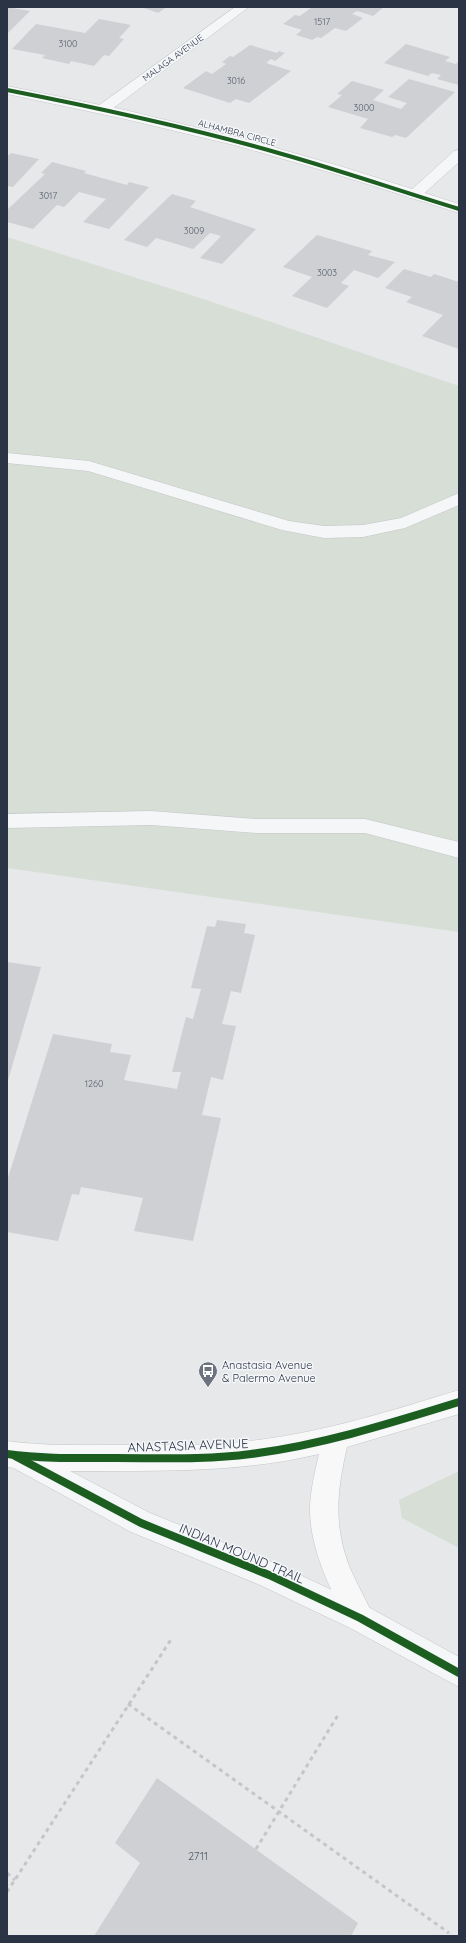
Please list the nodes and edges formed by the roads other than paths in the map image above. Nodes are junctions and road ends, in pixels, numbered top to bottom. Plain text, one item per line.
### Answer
1 (243, 7) edge
2 (7, 90) edge
3 (104, 109) junction
4 (459, 154) edge
5 (414, 194) junction
6 (459, 209) edge
7 (7, 458) edge
8 (459, 498) edge
9 (7, 821) edge
10 (459, 850) edge
11 (459, 1402) edge
12 (336, 1438) junction
13 (11, 1455) edge
14 (360, 1618) junction
15 (459, 1673) edge

1 - 3 street, MALAGA AVENUE
2 - 3 street, ALHAMBRA CIRCLE
3 - 5 street, ALHAMBRA CIRCLE
4 - 5 street
5 - 6 street, ALHAMBRA CIRCLE
7 - 8 lane
9 - 10 lane
11 - 12 street, ANASTASIA AVENUE
12 - 13 street, ANASTASIA AVENUE
12 - 14 street
13 - 14 street, INDIAN MOUND TRAIL
14 - 15 street, INDIAN MOUND TRAIL

